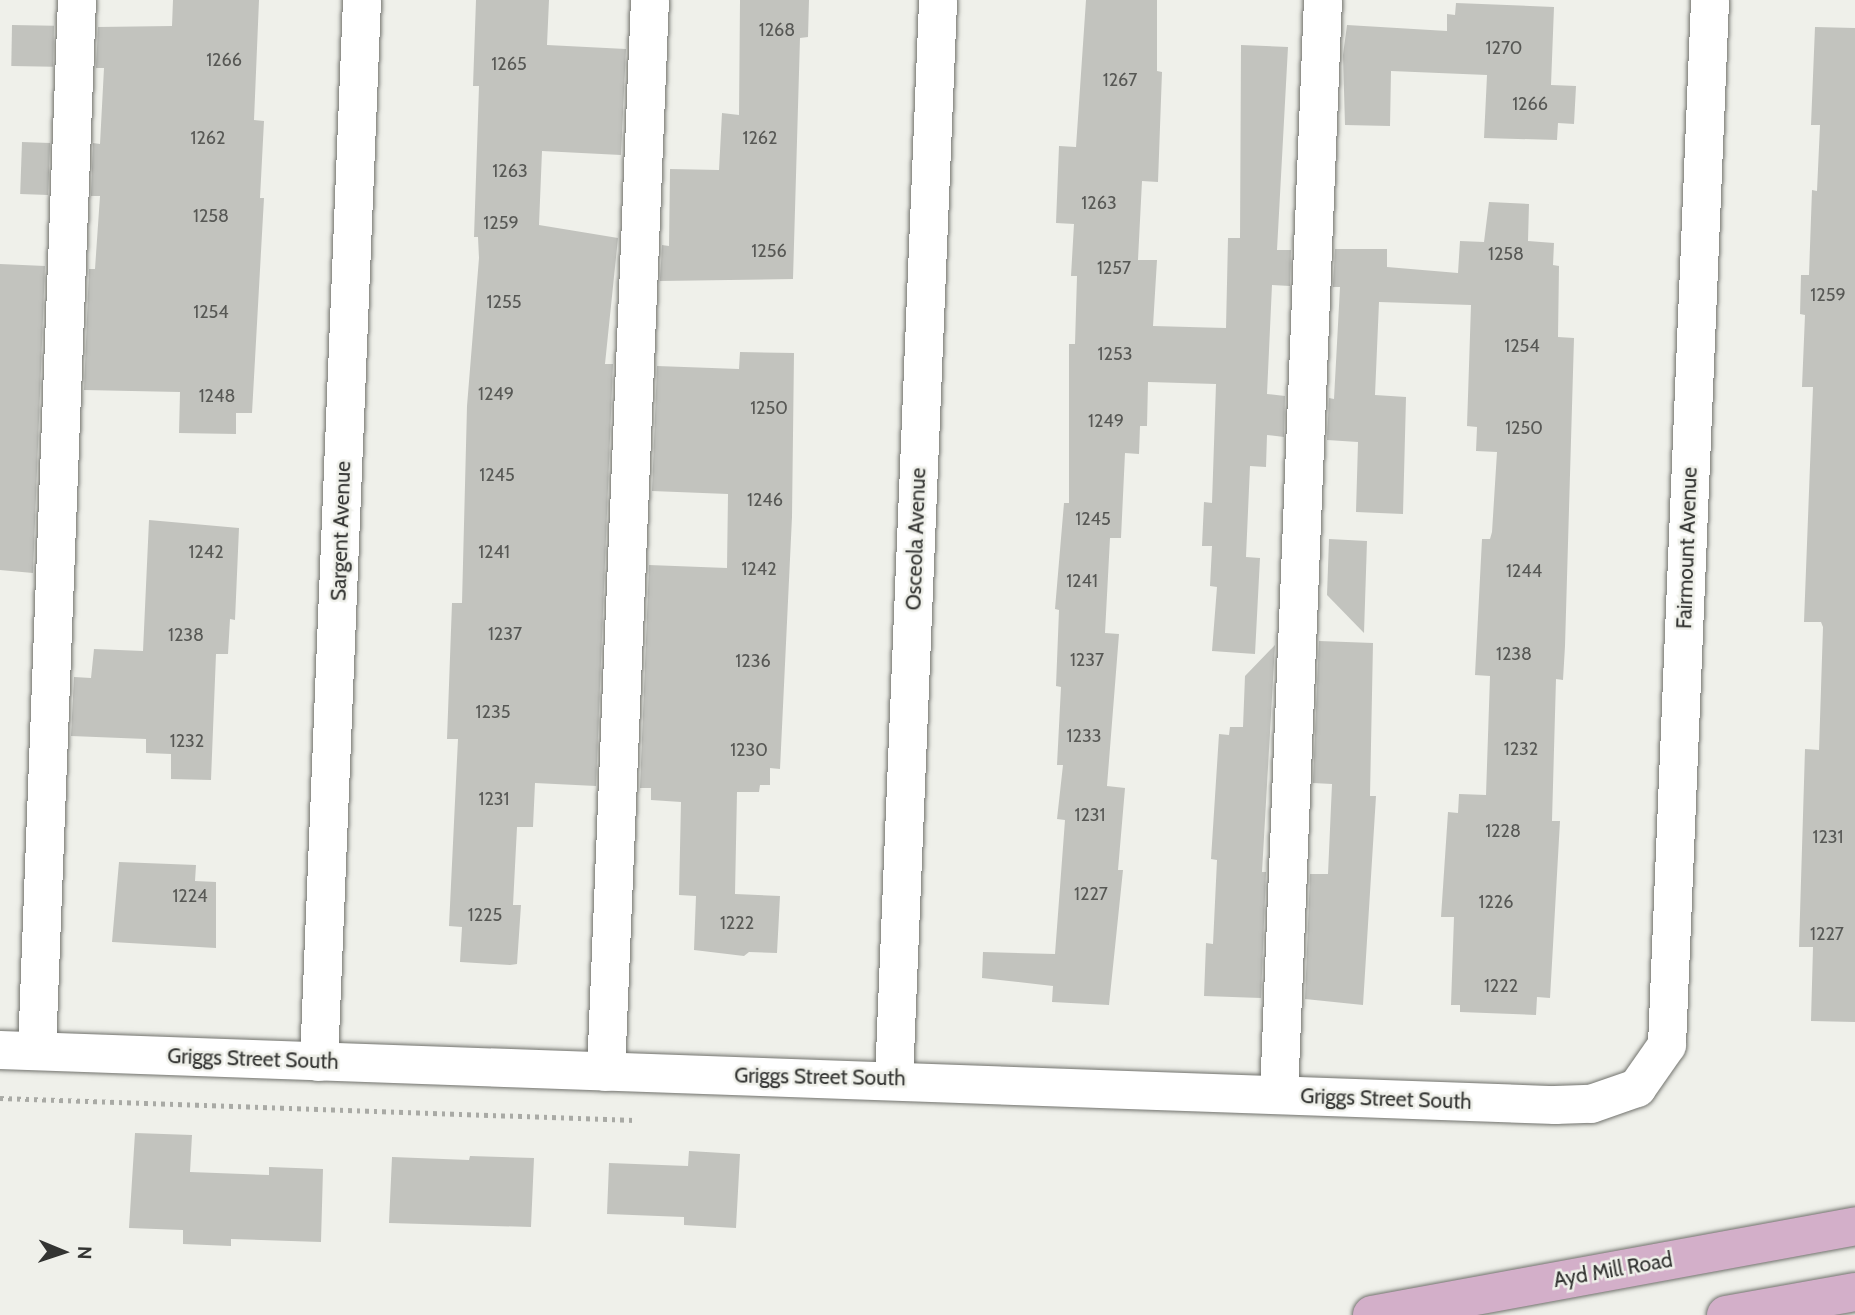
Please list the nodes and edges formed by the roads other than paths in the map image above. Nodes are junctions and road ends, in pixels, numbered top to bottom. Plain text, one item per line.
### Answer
1 (77, 0) edge
2 (362, 0) edge
3 (650, 0) edge
4 (939, 0) edge
5 (1323, 0) edge
6 (1710, 0) edge
7 (0, 1050) edge
8 (37, 1051) junction
9 (319, 1062) junction
10 (606, 1072) junction
11 (894, 1079) junction
12 (1637, 1088) joint
13 (1279, 1095) junction
14 (1855, 1226) edge
15 (1855, 1292) edge
16 (1372, 1315) edge
17 (1726, 1315) edge

1 - 8 street
2 - 9 street, Sargent Avenue
3 - 10 street
4 - 11 street, Osceola Avenue
5 - 13 street
6 - 12 street, Fairmount Avenue
7 - 8 street, Griggs Street South
8 - 9 street, Griggs Street South
9 - 10 street, Griggs Street South
10 - 11 street, Griggs Street South
11 - 13 street, Griggs Street South
12 - 13 street, Griggs Street South
14 - 16 main road, Ayd Mill Road
15 - 17 main road

